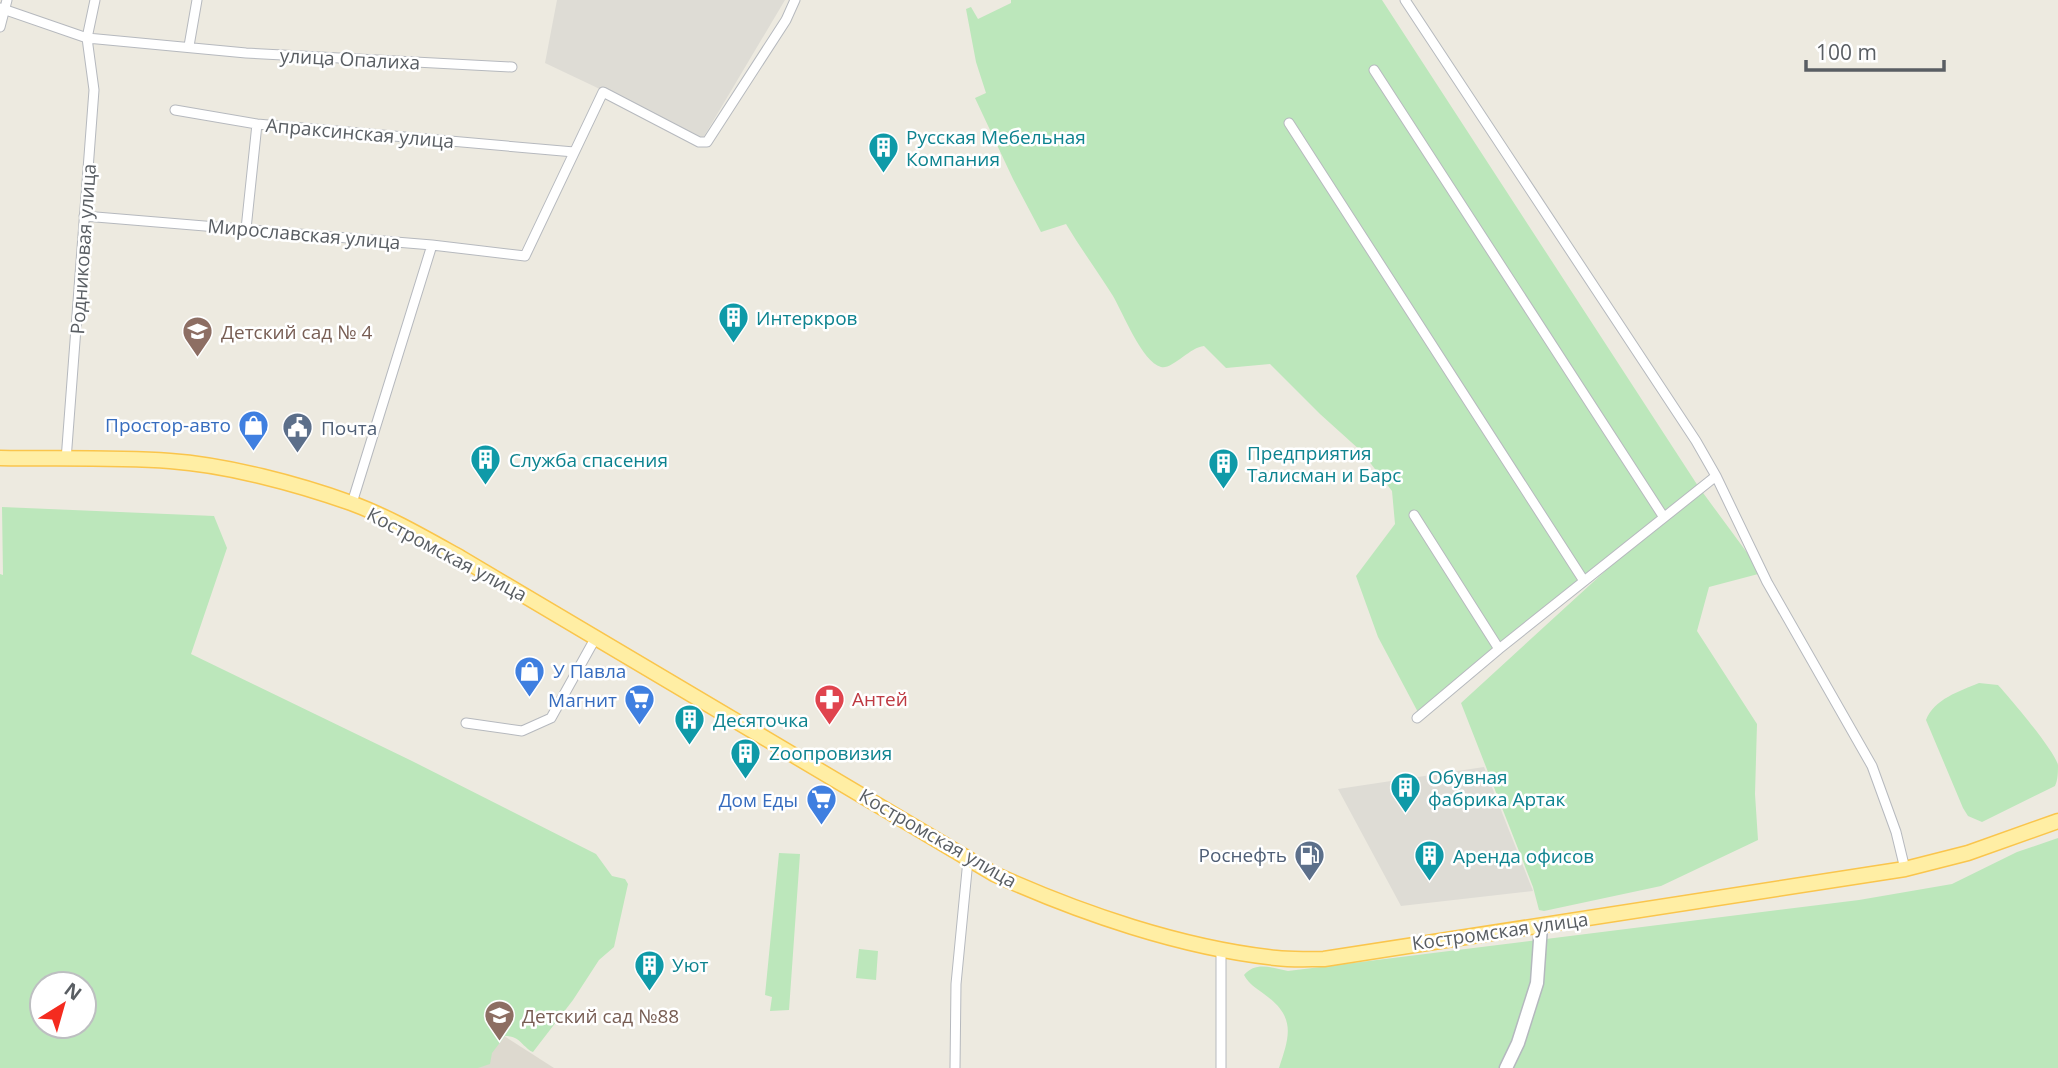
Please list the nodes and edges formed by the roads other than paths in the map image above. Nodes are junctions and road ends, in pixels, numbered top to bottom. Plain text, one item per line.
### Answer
1 (95, 0) edge
2 (197, 0) edge
3 (795, 0) edge
4 (1405, 0) edge
5 (4, 6) edge
6 (0, 27) edge
7 (88, 38) junction
8 (189, 46) junction
9 (512, 67) dead end
10 (1374, 70) dead end
11 (175, 110) dead end
12 (1289, 123) dead end
13 (257, 124) junction
14 (574, 152) junction
15 (84, 216) junction
16 (246, 229) junction
17 (432, 245) junction
18 (0, 458) edge
19 (66, 460) junction
20 (1716, 476) junction
21 (352, 503) junction
22 (1414, 515) dead end
23 (1663, 516) junction
24 (1584, 581) junction
25 (596, 637) junction
26 (1499, 649) junction
27 (1417, 718) dead end
28 (466, 723) dead end
29 (2058, 821) edge
30 (968, 860) junction
31 (1905, 869) junction
32 (1541, 926) junction
33 (1221, 950) junction
34 (956, 1068) edge
35 (1221, 1068) edge
36 (1506, 1068) edge

1 - 7 street, Родниковая улица
2 - 8 street
3 - 14 street
4 - 20 street
5 - 6 street
5 - 7 street, улица Опалиха
7 - 8 street, улица Опалиха
7 - 15 street, Родниковая улица
8 - 9 street, улица Опалиха
10 - 23 street
11 - 13 street, Апраксинская улица
12 - 24 street
13 - 14 street, Апраксинская улица
13 - 16 street
14 - 17 street, Мирославская улица
15 - 16 street, Мирославская улица
15 - 19 street, Родниковая улица
16 - 17 street, Мирославская улица
17 - 21 street
18 - 19 main road, Костромская улица
19 - 21 main road, Костромская улица
20 - 23 street
20 - 31 street
21 - 25 main road, Костромская улица
22 - 26 street
23 - 24 street
24 - 26 street
25 - 28 street
25 - 30 main road, Костромская улица
26 - 27 street
29 - 31 main road, Костромская улица
30 - 33 main road, Костромская улица
30 - 34 street
31 - 32 main road, Костромская улица
32 - 33 main road, Костромская улица
32 - 36 main road
33 - 35 street

